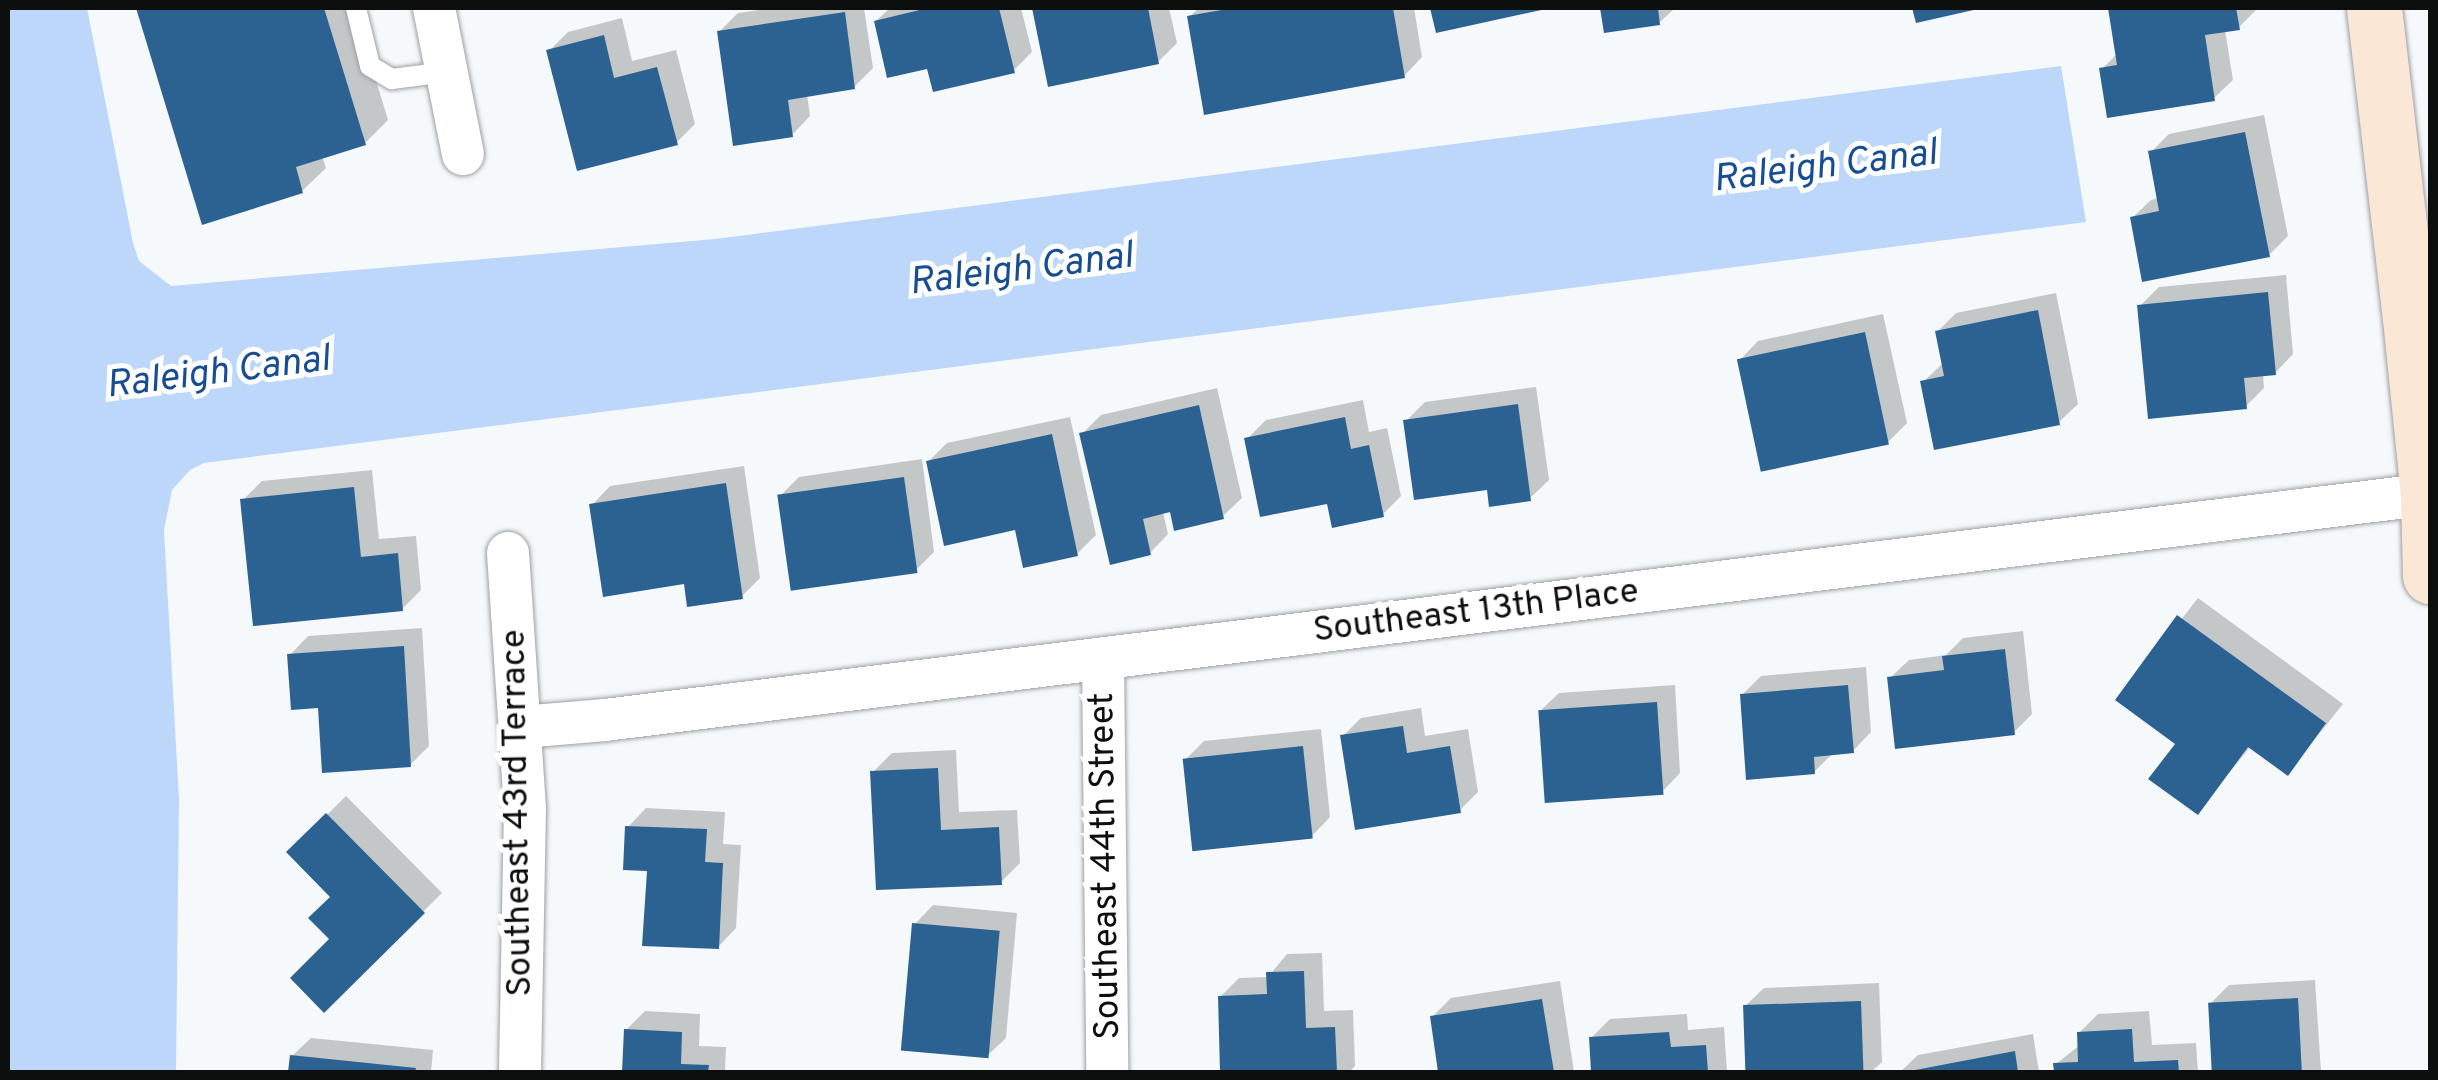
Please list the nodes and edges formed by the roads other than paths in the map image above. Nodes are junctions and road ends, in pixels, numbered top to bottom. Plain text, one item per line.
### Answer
1 (356, 8) edge
2 (434, 8) edge
3 (2374, 8) edge
4 (448, 72) junction
5 (463, 154) dead end
6 (2420, 317) edge
7 (2429, 494) edge
8 (508, 553) dead end
9 (2430, 576) edge
10 (1103, 659) junction
11 (522, 727) junction
12 (520, 1072) edge
13 (1107, 1072) edge

1 - 4 lane
2 - 4 street
3 - 6 street
4 - 5 street
6 - 7 street
7 - 9 street
7 - 10 street, Southeast 13th Place
8 - 11 street, Southeast 43rd Terrace
10 - 11 street, Southeast 13th Place
10 - 13 street, Southeast 44th Street
11 - 12 street, Southeast 43rd Terrace

